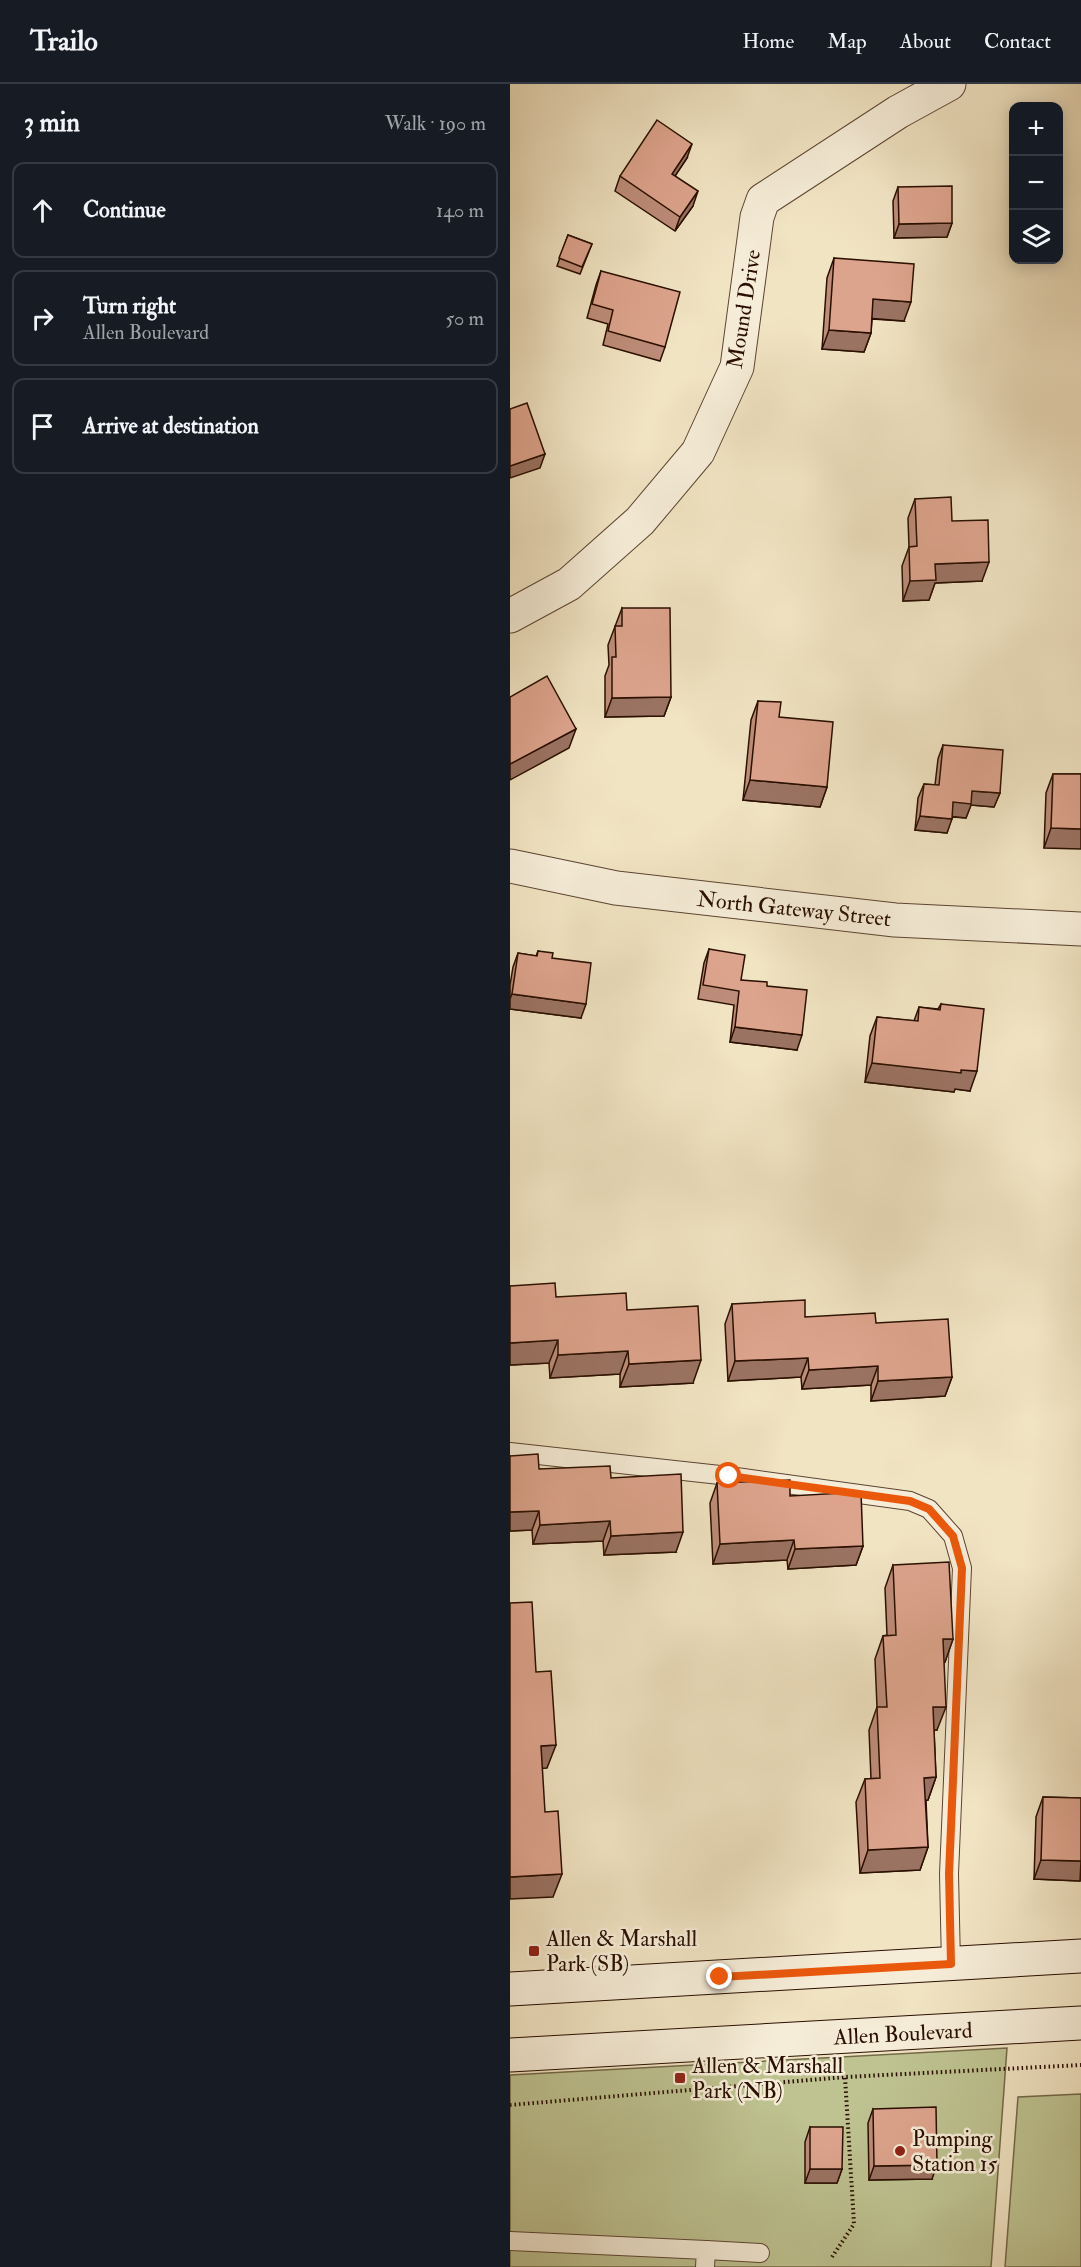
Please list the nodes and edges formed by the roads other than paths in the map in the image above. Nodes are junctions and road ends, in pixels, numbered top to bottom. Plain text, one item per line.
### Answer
1 (950, 84) edge
2 (510, 616) edge
3 (510, 866) edge
4 (1081, 929) edge
5 (510, 1452) edge
6 (1081, 1956) edge
7 (951, 1964) junction
8 (510, 1989) edge
9 (1081, 2023) edge
10 (510, 2055) edge
11 (510, 2241) edge
12 (760, 2253) dead end
13 (705, 2259) edge

1 - 2 street, Mound Drive
3 - 4 street, North Gateway Street
5 - 7 lane
6 - 7 street
7 - 8 street
9 - 10 street, Allen Boulevard
11 - 13 lane
12 - 13 lane

